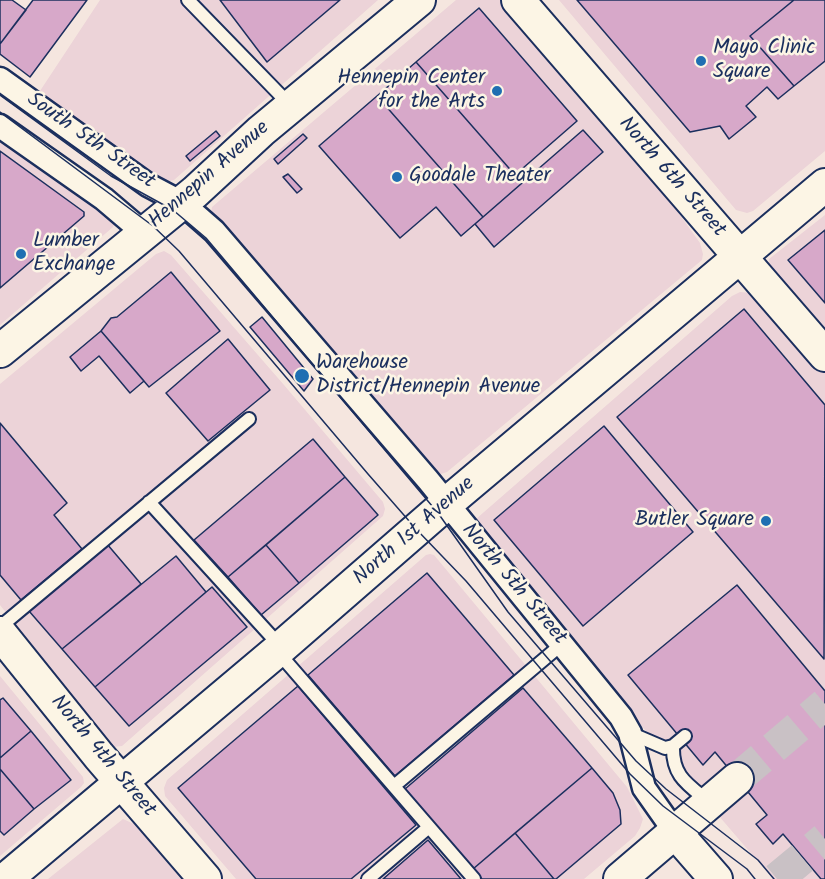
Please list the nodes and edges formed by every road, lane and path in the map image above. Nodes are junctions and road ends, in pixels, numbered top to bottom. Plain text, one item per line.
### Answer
1 (188, 0) edge
2 (419, 0) edge
3 (518, 0) edge
4 (0, 79) edge
5 (291, 106) junction
6 (0, 126) edge
7 (825, 185) edge
8 (182, 203) junction
9 (144, 233) junction
10 (740, 257) junction
11 (0, 351) edge
12 (825, 355) edge
13 (249, 419) dead end
14 (149, 502) junction
15 (446, 504) junction
16 (0, 627) edge
17 (0, 633) edge
18 (562, 644) junction
19 (279, 650) junction
20 (630, 733) junction
21 (685, 736) dead end
22 (673, 746) junction
23 (737, 779) tunnel mouth
24 (122, 781) junction
25 (394, 786) junction
26 (709, 802) junction
27 (429, 827) junction
28 (675, 832) junction
29 (6, 879) edge
30 (205, 879) edge
31 (368, 879) edge
32 (474, 879) edge
33 (620, 879) edge
34 (717, 879) edge

1 - 5 lane
2 - 5 street, Hennepin Avenue
3 - 10 street, North 6th Street
4 - 8 street, South 5th Street
5 - 8 street, Hennepin Avenue
6 - 9 street, South 5th Street
7 - 10 street, North 1st Avenue
8 - 9 street, Hennepin Avenue
8 - 15 street, North 5th Street
9 - 11 street, Hennepin Avenue
10 - 12 street, North 6th Street
10 - 15 street, North 1st Avenue
13 - 14 lane
14 - 16 lane
14 - 19 lane
15 - 18 street, North 5th Street
15 - 19 street, North 1st Avenue
17 - 24 street, North 4th Street
18 - 20 street, North 5th Street
18 - 25 lane
19 - 24 street, North 1st Avenue
19 - 25 lane
20 - 22 lane
20 - 28 street, North 5th Street
21 - 22 lane
22 - 26 lane
23 - 26 street
24 - 29 street, North 1st Avenue
24 - 30 street, North 4th Street
25 - 27 lane
26 - 28 street
27 - 31 lane
27 - 32 lane
28 - 33 street
28 - 34 street, North 5th Street

